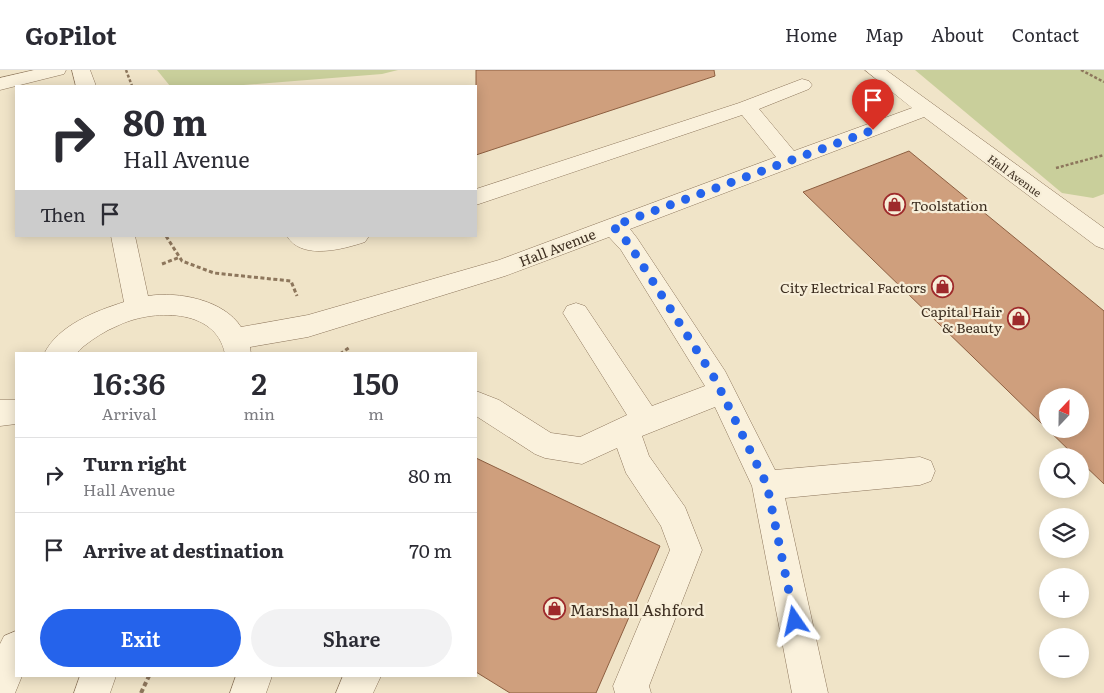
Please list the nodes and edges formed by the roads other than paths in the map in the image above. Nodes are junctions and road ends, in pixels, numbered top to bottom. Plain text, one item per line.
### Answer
1 (57, 70) edge
2 (81, 70) edge
3 (874, 70) edge
4 (0, 84) edge
5 (86, 85) edge
6 (802, 85) dead end
7 (746, 107) junction
8 (927, 110) junction
9 (791, 161) junction
10 (477, 197) edge
11 (613, 226) junction
12 (1098, 229) edge
13 (123, 237) edge
14 (300, 237) edge
15 (353, 237) edge
16 (138, 308) junction
17 (576, 313) dead end
18 (237, 346) edge
19 (59, 352) edge
20 (722, 392) junction
21 (477, 403) edge
22 (15, 412) edge
23 (0, 413) edge
24 (636, 425) junction
25 (920, 471) dead end
26 (767, 485) junction
27 (15, 650) edge
28 (98, 677) edge
29 (254, 677) edge
30 (362, 677) edge
31 (0, 687) edge
32 (92, 693) edge
33 (248, 693) edge
34 (354, 693) edge
35 (633, 693) edge
36 (810, 693) edge

1 - 4 street
2 - 5 street
3 - 8 street, Hall Avenue
6 - 7 street
7 - 9 street
7 - 10 street
8 - 9 street, Hall Avenue
8 - 12 street, Hall Avenue
9 - 11 street, Hall Avenue
11 - 18 street, Hall Avenue
11 - 20 street
13 - 16 street
14 - 15 street
16 - 18 street
16 - 19 street
17 - 24 street
20 - 24 street
20 - 26 street
21 - 24 street
22 - 23 street
24 - 35 street
25 - 26 street
26 - 36 street
27 - 31 street
28 - 32 street
29 - 33 street
30 - 34 street

